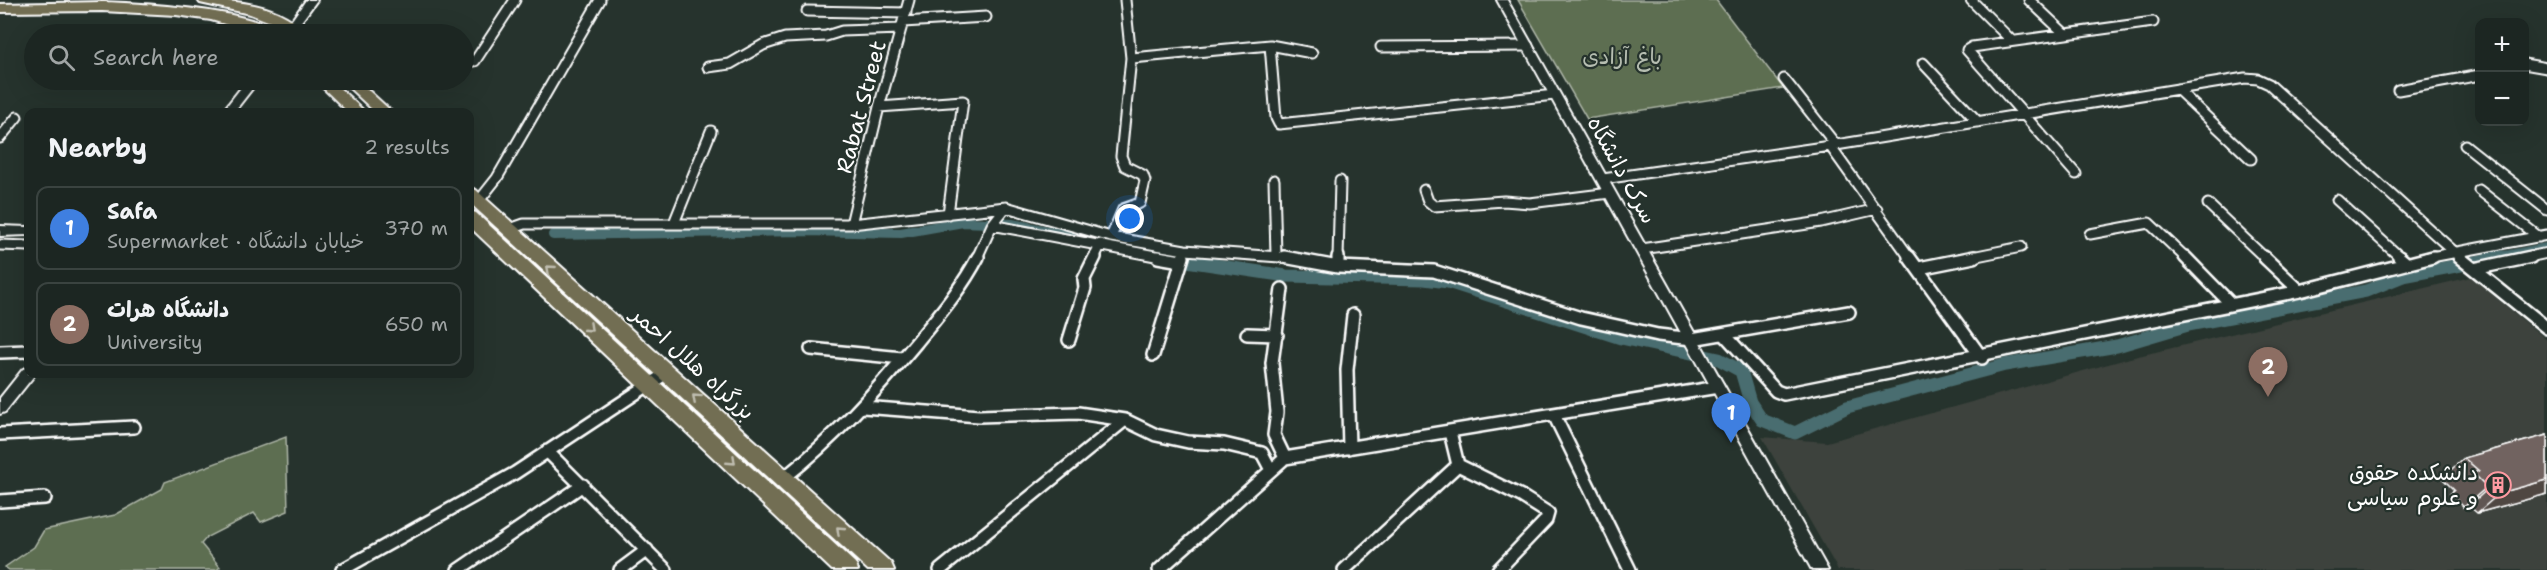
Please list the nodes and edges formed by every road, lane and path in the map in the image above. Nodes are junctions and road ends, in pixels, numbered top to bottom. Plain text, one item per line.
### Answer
1 (205, 0) edge
2 (312, 0) edge
3 (515, 0) edge
4 (600, 0) edge
5 (909, 0) edge
6 (1125, 0) edge
7 (1502, 0) edge
8 (1971, 0) edge
9 (2029, 0) edge
10 (76, 3) edge
11 (0, 8) edge
12 (807, 11) dead end
13 (986, 17) dead end
14 (903, 21) junction
15 (2153, 22) dead end
16 (244, 24) edge
17 (279, 24) edge
18 (298, 24) edge
19 (2065, 34) junction
20 (2012, 41) junction
21 (1270, 45) junction
22 (1528, 46) junction
23 (1381, 47) dead end
24 (1312, 53) dead end
25 (1132, 58) junction
26 (475, 62) dead end
27 (1923, 63) dead end
28 (2529, 63) edge
29 (708, 67) dead end
30 (2547, 68) edge
31 (2475, 76) edge
32 (1784, 78) dead end
33 (2177, 89) junction
34 (245, 90) edge
35 (333, 90) edge
36 (359, 90) edge
37 (2398, 90) dead end
38 (1556, 95) junction
39 (879, 107) junction
40 (231, 108) edge
41 (353, 108) edge
42 (380, 108) edge
43 (2022, 114) junction
44 (17, 117) dead end
45 (1978, 122) junction
46 (711, 131) dead end
47 (0, 138) edge
48 (1833, 145) junction
49 (2465, 145) dead end
50 (2251, 159) dead end
51 (2076, 174) dead end
52 (1603, 179) junction
53 (1274, 180) dead end
54 (1340, 181) dead end
55 (1424, 190) dead end
56 (2479, 190) dead end
57 (1610, 192) junction
58 (2337, 200) dead end
59 (474, 202) edge
60 (2208, 204) dead end
61 (474, 205) edge
62 (474, 206) edge
63 (1006, 207) junction
64 (1877, 209) junction
65 (2547, 210) edge
66 (948, 214) junction
67 (674, 224) junction
68 (851, 224) junction
69 (992, 225) junction
70 (507, 230) junction
71 (0, 231) edge
72 (24, 231) edge
73 (2090, 234) dead end
74 (2543, 236) edge
75 (1111, 237) junction
76 (1101, 244) junction
77 (0, 245) edge
78 (24, 246) edge
79 (2021, 247) dead end
80 (1642, 249) junction
81 (1185, 250) junction
82 (2547, 253) edge
83 (1276, 255) junction
84 (2458, 256) junction
85 (1180, 261) junction
86 (2405, 262) junction
87 (1338, 267) junction
88 (1919, 268) junction
89 (2474, 269) junction
90 (1282, 289) dead end
91 (2301, 291) junction
92 (2231, 304) junction
93 (1850, 312) dead end
94 (1353, 315) dead end
95 (2547, 328) edge
96 (1247, 334) dead end
97 (1277, 335) junction
98 (1725, 335) junction
99 (1069, 340) dead end
100 (811, 349) dead end
101 (1697, 350) junction
102 (24, 351) edge
103 (0, 352) edge
104 (1153, 355) dead end
105 (902, 358) junction
106 (1982, 358) junction
107 (668, 372) junction
108 (24, 378) edge
109 (650, 384) junction
110 (1718, 387) junction
111 (863, 407) junction
112 (0, 408) edge
113 (1554, 415) junction
114 (1125, 420) junction
115 (134, 427) dead end
116 (1450, 432) junction
117 (0, 434) edge
118 (1349, 448) junction
119 (547, 451) junction
120 (1285, 458) junction
121 (1458, 465) junction
122 (1271, 470) junction
123 (784, 478) junction
124 (583, 485) junction
125 (45, 498) dead end
126 (0, 501) edge
127 (647, 550) junction
128 (342, 570) edge
129 (458, 570) edge
130 (620, 570) edge
131 (666, 570) edge
132 (847, 570) edge
133 (883, 570) edge
134 (940, 570) edge
135 (1159, 570) edge
136 (1344, 570) edge
137 (1498, 570) edge
138 (1630, 570) edge
139 (1820, 570) edge

1 - 17 highway
2 - 18 street
3 - 26 street
4 - 59 street
5 - 14 street, Rabat Street
6 - 25 street
7 - 22 street, سرک دانشگاه
8 - 20 street
9 - 19 street
10 - 11 highway
10 - 16 highway
12 - 14 street
13 - 14 street
14 - 29 street
14 - 39 street, Rabat Street
15 - 19 street
19 - 20 street
20 - 43 street
21 - 24 street
21 - 25 street
21 - 38 street
22 - 23 street
22 - 38 street, سرک دانشگاه
25 - 75 street
27 - 45 street
28 - 30 street
31 - 37 street
32 - 48 street
33 - 43 street
33 - 50 street
33 - 84 street
34 - 40 street
35 - 41 highway
36 - 42 highway
38 - 52 street, سرک دانشگاه
39 - 66 street
39 - 68 street, Rabat Street
43 - 45 street
43 - 51 street
44 - 47 street
45 - 48 street
46 - 67 street
48 - 52 street
48 - 64 street
49 - 65 street
52 - 57 street, سرک دانشگاه
53 - 83 street
54 - 87 street
55 - 57 street
56 - 74 street
57 - 80 street, سرک دانشگاه
58 - 86 street
60 - 91 street
61 - 70 highway, بزرگراه هلال احمر
62 -> 109 highway, بزرگراه هلال احمر
63 - 66 street
63 - 69 street
63 - 75 street
64 - 80 street
64 - 88 street
66 - 68 street
67 - 68 street
67 - 70 street
69 - 76 street
69 - 105 street
107 -> 70 highway, بزرگراه هلال احمر
71 - 72 street
73 - 92 street
74 - 84 street
75 - 81 street
76 - 85 street
76 - 99 street
77 - 78 street
79 - 88 street
80 - 101 street, سرک دانشگاه
81 - 83 street
81 - 85 street
82 - 89 street
83 - 87 street
84 - 86 street
84 - 89 street
85 - 104 street
86 - 91 street
87 - 101 street
88 - 106 street
89 - 95 street
90 - 97 street
91 - 92 street
92 - 106 street
93 - 98 street
94 - 118 street
96 - 97 street
97 - 120 street
98 - 101 street
98 - 106 street
100 - 105 street
101 - 110 street, سرک دانشگاه
102 - 103 street
105 - 111 street
107 - 109 street
123 -> 107 highway, بزرگراه هلال احمر
108 - 112 street
109 - 119 street
109 -> 132 highway, بزرگراه هلال احمر
110 - 113 street
110 - 139 street, سرک دانشگاه
111 - 114 street
111 - 123 street
113 - 116 street
113 - 138 street
114 - 122 street
114 - 134 street
115 - 117 street
116 - 118 street
116 - 121 street
118 - 120 street
119 - 124 street
119 - 128 street
120 - 122 street
121 - 136 street
121 - 137 street
122 - 135 street
133 -> 123 highway, بزرگراه هلال احمر
124 - 127 street
124 - 129 street
125 - 126 street
127 - 130 street
127 - 131 street

